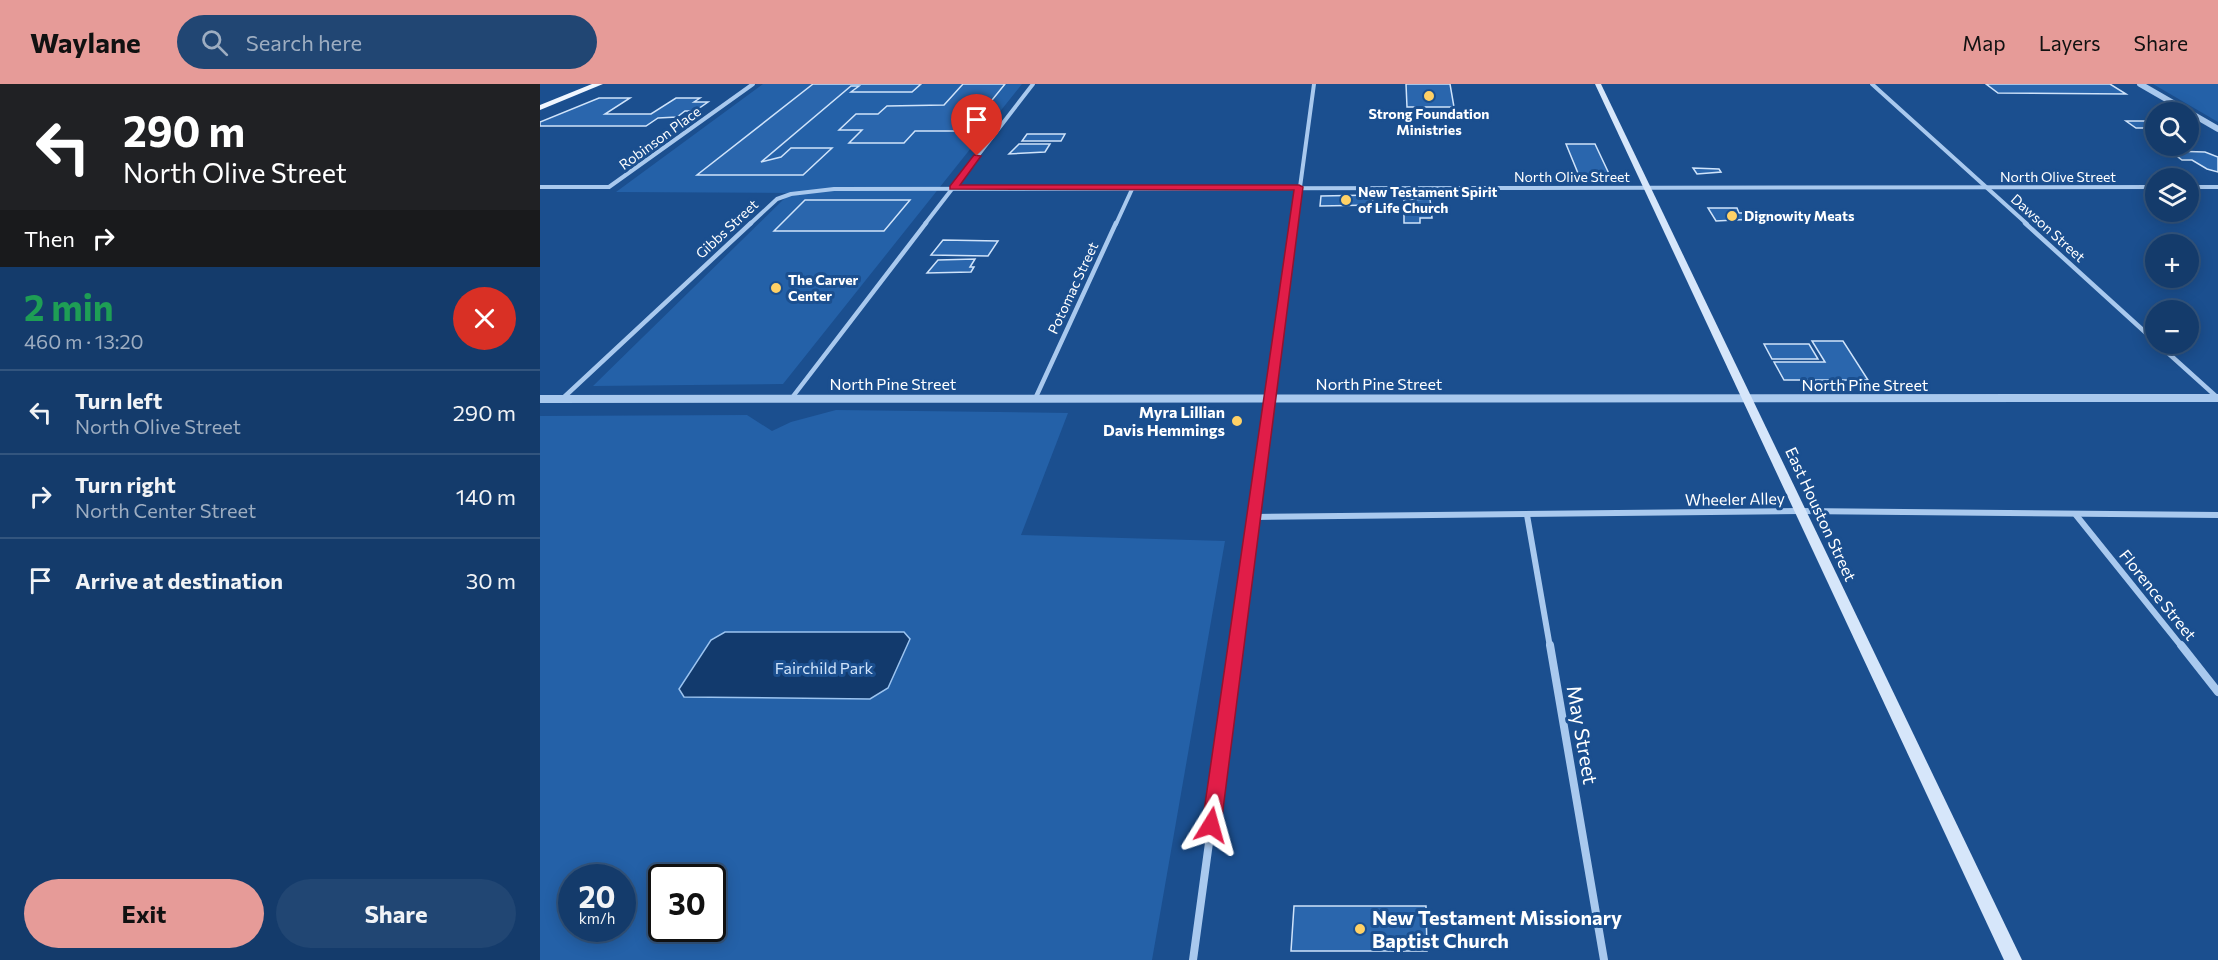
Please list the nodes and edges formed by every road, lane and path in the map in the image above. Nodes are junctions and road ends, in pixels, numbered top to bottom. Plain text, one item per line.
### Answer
1 (599, 84) edge
2 (753, 84) edge
3 (1033, 84) edge
4 (1314, 84) edge
5 (1598, 84) edge
6 (1872, 84) edge
7 (2140, 84) edge
8 (540, 108) edge
9 (2218, 129) edge
10 (540, 187) edge
11 (953, 187) junction
12 (1133, 187) junction
13 (1299, 187) junction
14 (2145, 187) edge
15 (2199, 187) edge
16 (2218, 187) edge
17 (1648, 188) junction
18 (1985, 188) junction
19 (2145, 332) edge
20 (2169, 354) edge
21 (2218, 398) edge
22 (540, 399) edge
23 (562, 399) junction
24 (791, 399) junction
25 (1035, 399) junction
26 (1270, 399) junction
27 (1746, 399) junction
28 (1800, 511) junction
29 (1527, 515) junction
30 (2076, 515) junction
31 (2218, 515) edge
32 (1253, 517) junction
33 (2218, 692) edge
34 (1193, 960) edge
35 (1604, 960) edge
36 (2013, 960) edge

1 - 8 main road
2 - 10 street, Robinson Place
3 - 11 street
4 - 13 street
5 - 17 main road, East Houston Street
6 - 18 street, Dawson Street
7 - 9 street
11 - 12 street, North Olive Street
11 - 23 street, Gibbs Street
11 - 24 street
12 - 13 street, North Olive Street
12 - 25 street, Potomac Street
13 - 17 street, North Olive Street
13 - 26 street
14 - 18 street, North Olive Street
15 - 16 street
17 - 18 street, North Olive Street
17 - 27 main road, East Houston Street
18 - 19 street, Dawson Street
20 - 21 street, Dawson Street
21 - 27 street, North Pine Street
22 - 23 street, North Pine Street
23 - 24 street, North Pine Street
24 - 25 street, North Pine Street
25 - 26 street, North Pine Street
26 - 27 street, North Pine Street
26 - 32 street
27 - 28 main road, East Houston Street
28 - 29 street, Wheeler Alley
28 - 30 street, Wheeler Alley
28 - 36 main road, East Houston Street
29 - 32 street, Wheeler Alley
29 - 35 street, May Street
30 - 31 street, Wheeler Alley
30 - 33 street, Florence Street
32 - 34 street

